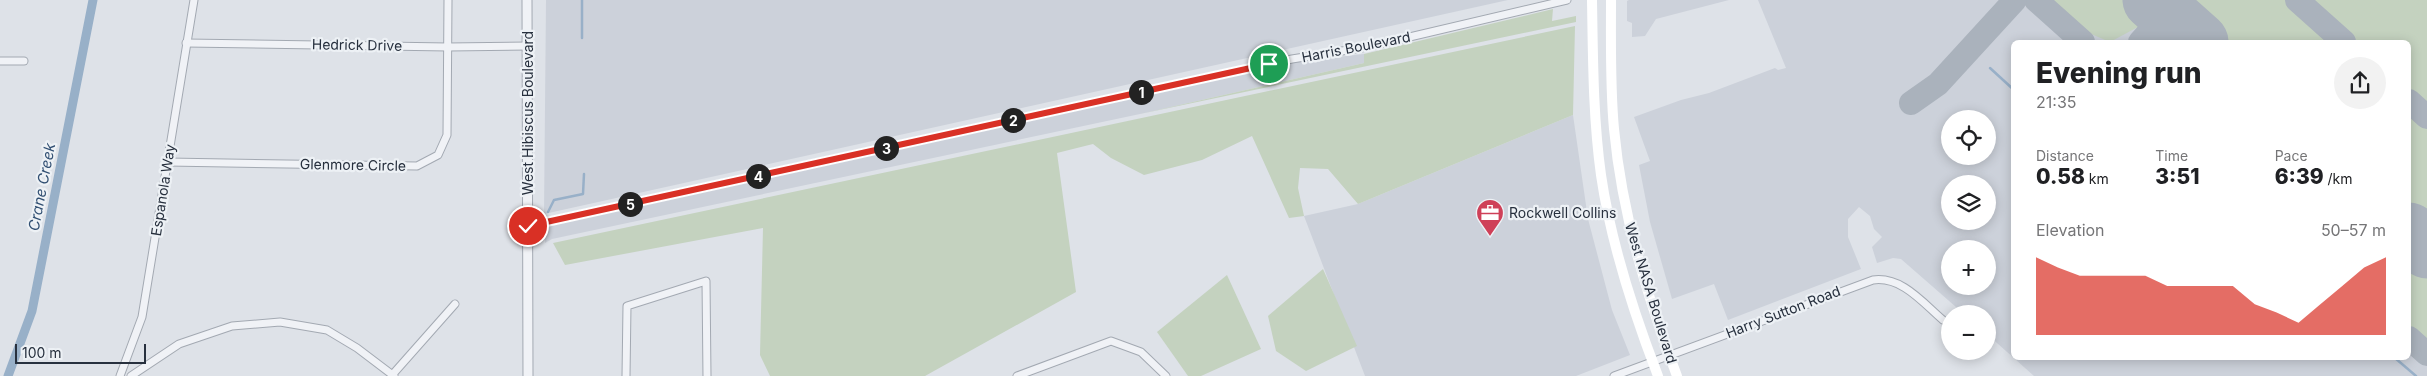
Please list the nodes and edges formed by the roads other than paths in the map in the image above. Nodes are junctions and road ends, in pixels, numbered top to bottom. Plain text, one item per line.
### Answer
1 (194, 0) edge
2 (448, 0) edge
3 (527, 0) edge
4 (1567, 0) edge
5 (1592, 0) edge
6 (1611, 0) edge
7 (186, 43) junction
8 (528, 46) junction
9 (448, 47) junction
10 (0, 61) edge
11 (24, 61) dead end
12 (168, 162) junction
13 (528, 226) junction
14 (455, 304) dead end
15 (1941, 318) edge
16 (1669, 355) junction
17 (1653, 362) junction
18 (393, 375) edge
19 (120, 376) edge
20 (131, 376) edge
21 (528, 376) edge
22 (626, 376) edge
23 (707, 376) edge
24 (1017, 376) edge
25 (1166, 376) edge
26 (1614, 376) edge
27 (1658, 376) edge
28 (1677, 376) edge

1 - 7 street, Espanola Way
2 - 9 street, Glenmore Circle
3 - 8 street, West Hibiscus Boulevard
4 - 13 street, Harris Boulevard
5 - 17 main road, West NASA Boulevard
6 - 16 main road, West NASA Boulevard
7 - 9 street, Hedrick Drive
7 - 12 street, Espanola Way
8 - 9 street, Hedrick Drive
8 - 13 street, West Hibiscus Boulevard
9 - 12 street, Glenmore Circle
10 - 11 street
12 - 19 street, Espanola Way
13 - 21 street, West Hibiscus Boulevard
14 - 18 street
15 - 16 street, Harry Sutton Road
16 - 17 street, Harry Sutton Road
16 - 28 main road, West NASA Boulevard
17 - 26 street, Harry Sutton Road
17 - 27 main road, West NASA Boulevard
18 - 20 street
22 - 23 street
24 - 25 street

